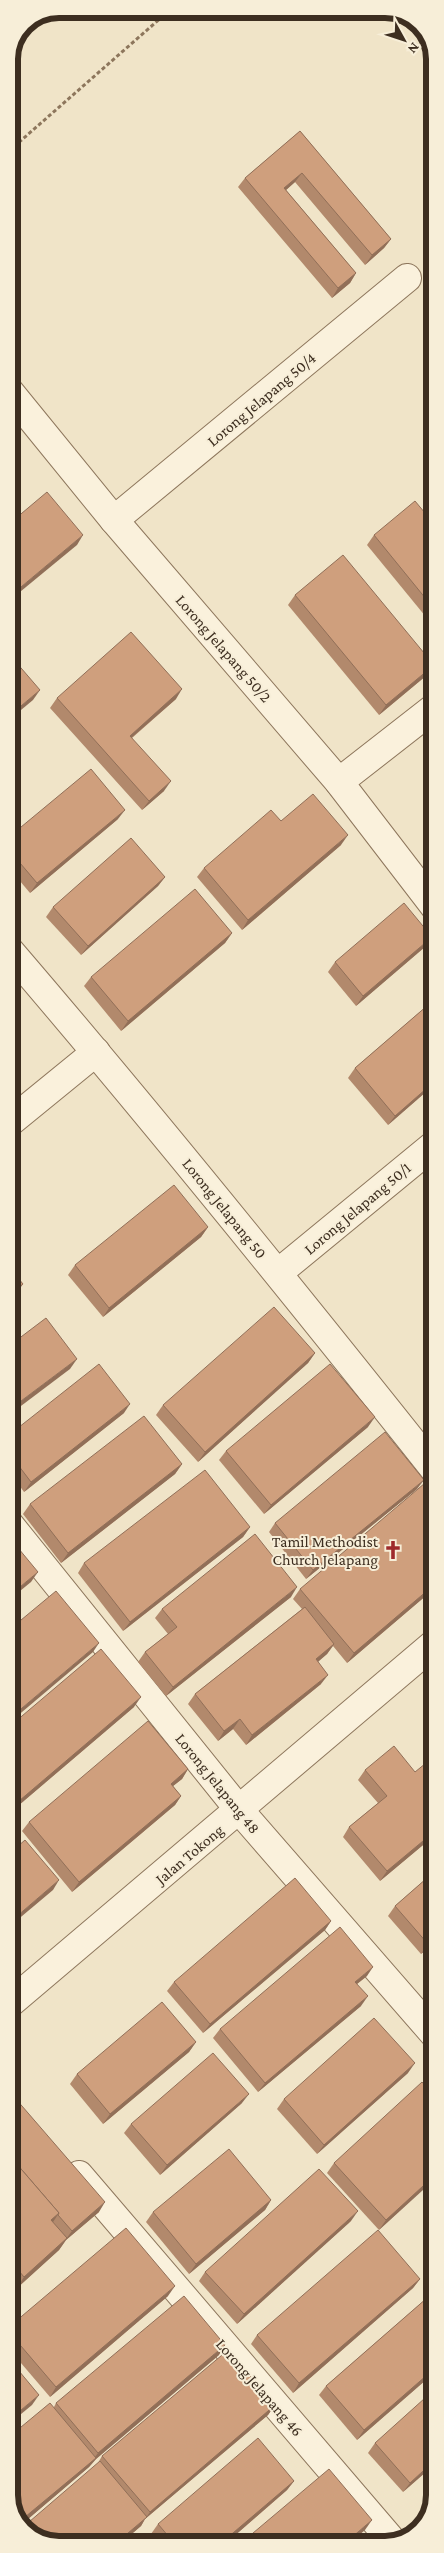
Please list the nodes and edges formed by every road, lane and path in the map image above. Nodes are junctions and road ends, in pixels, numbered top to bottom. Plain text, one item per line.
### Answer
1 (161, 18) edge
2 (18, 143) edge
3 (407, 278) dead end
4 (18, 402) edge
5 (114, 520) junction
6 (426, 714) edge
7 (339, 782) junction
8 (426, 896) edge
9 (18, 961) edge
10 (96, 1052) junction
11 (18, 1116) edge
12 (426, 1151) edge
13 (278, 1273) junction
14 (427, 1459) edge
15 (18, 1535) edge
16 (427, 1650) edge
17 (240, 1811) junction
18 (18, 1996) edge
19 (427, 2026) edge
20 (60, 2153) edge
21 (387, 2535) edge

1 - 2 path
3 - 5 street, Lorong Jelapang 50/4
4 - 5 street, Lorong Jelapang 50/2
5 - 7 street, Lorong Jelapang 50/2
6 - 7 street
7 - 8 street, Lorong Jelapang 50/2
9 - 10 street, Lorong Jelapang 50
10 - 11 street
10 - 13 street, Lorong Jelapang 50
12 - 13 street, Lorong Jelapang 50/1
13 - 14 street, Lorong Jelapang 50
15 - 17 street, Lorong Jelapang 48
16 - 17 street, Jalan Tokong
17 - 18 street, Jalan Tokong
17 - 19 street, Lorong Jelapang 48
20 - 21 street, Lorong Jelapang 46

